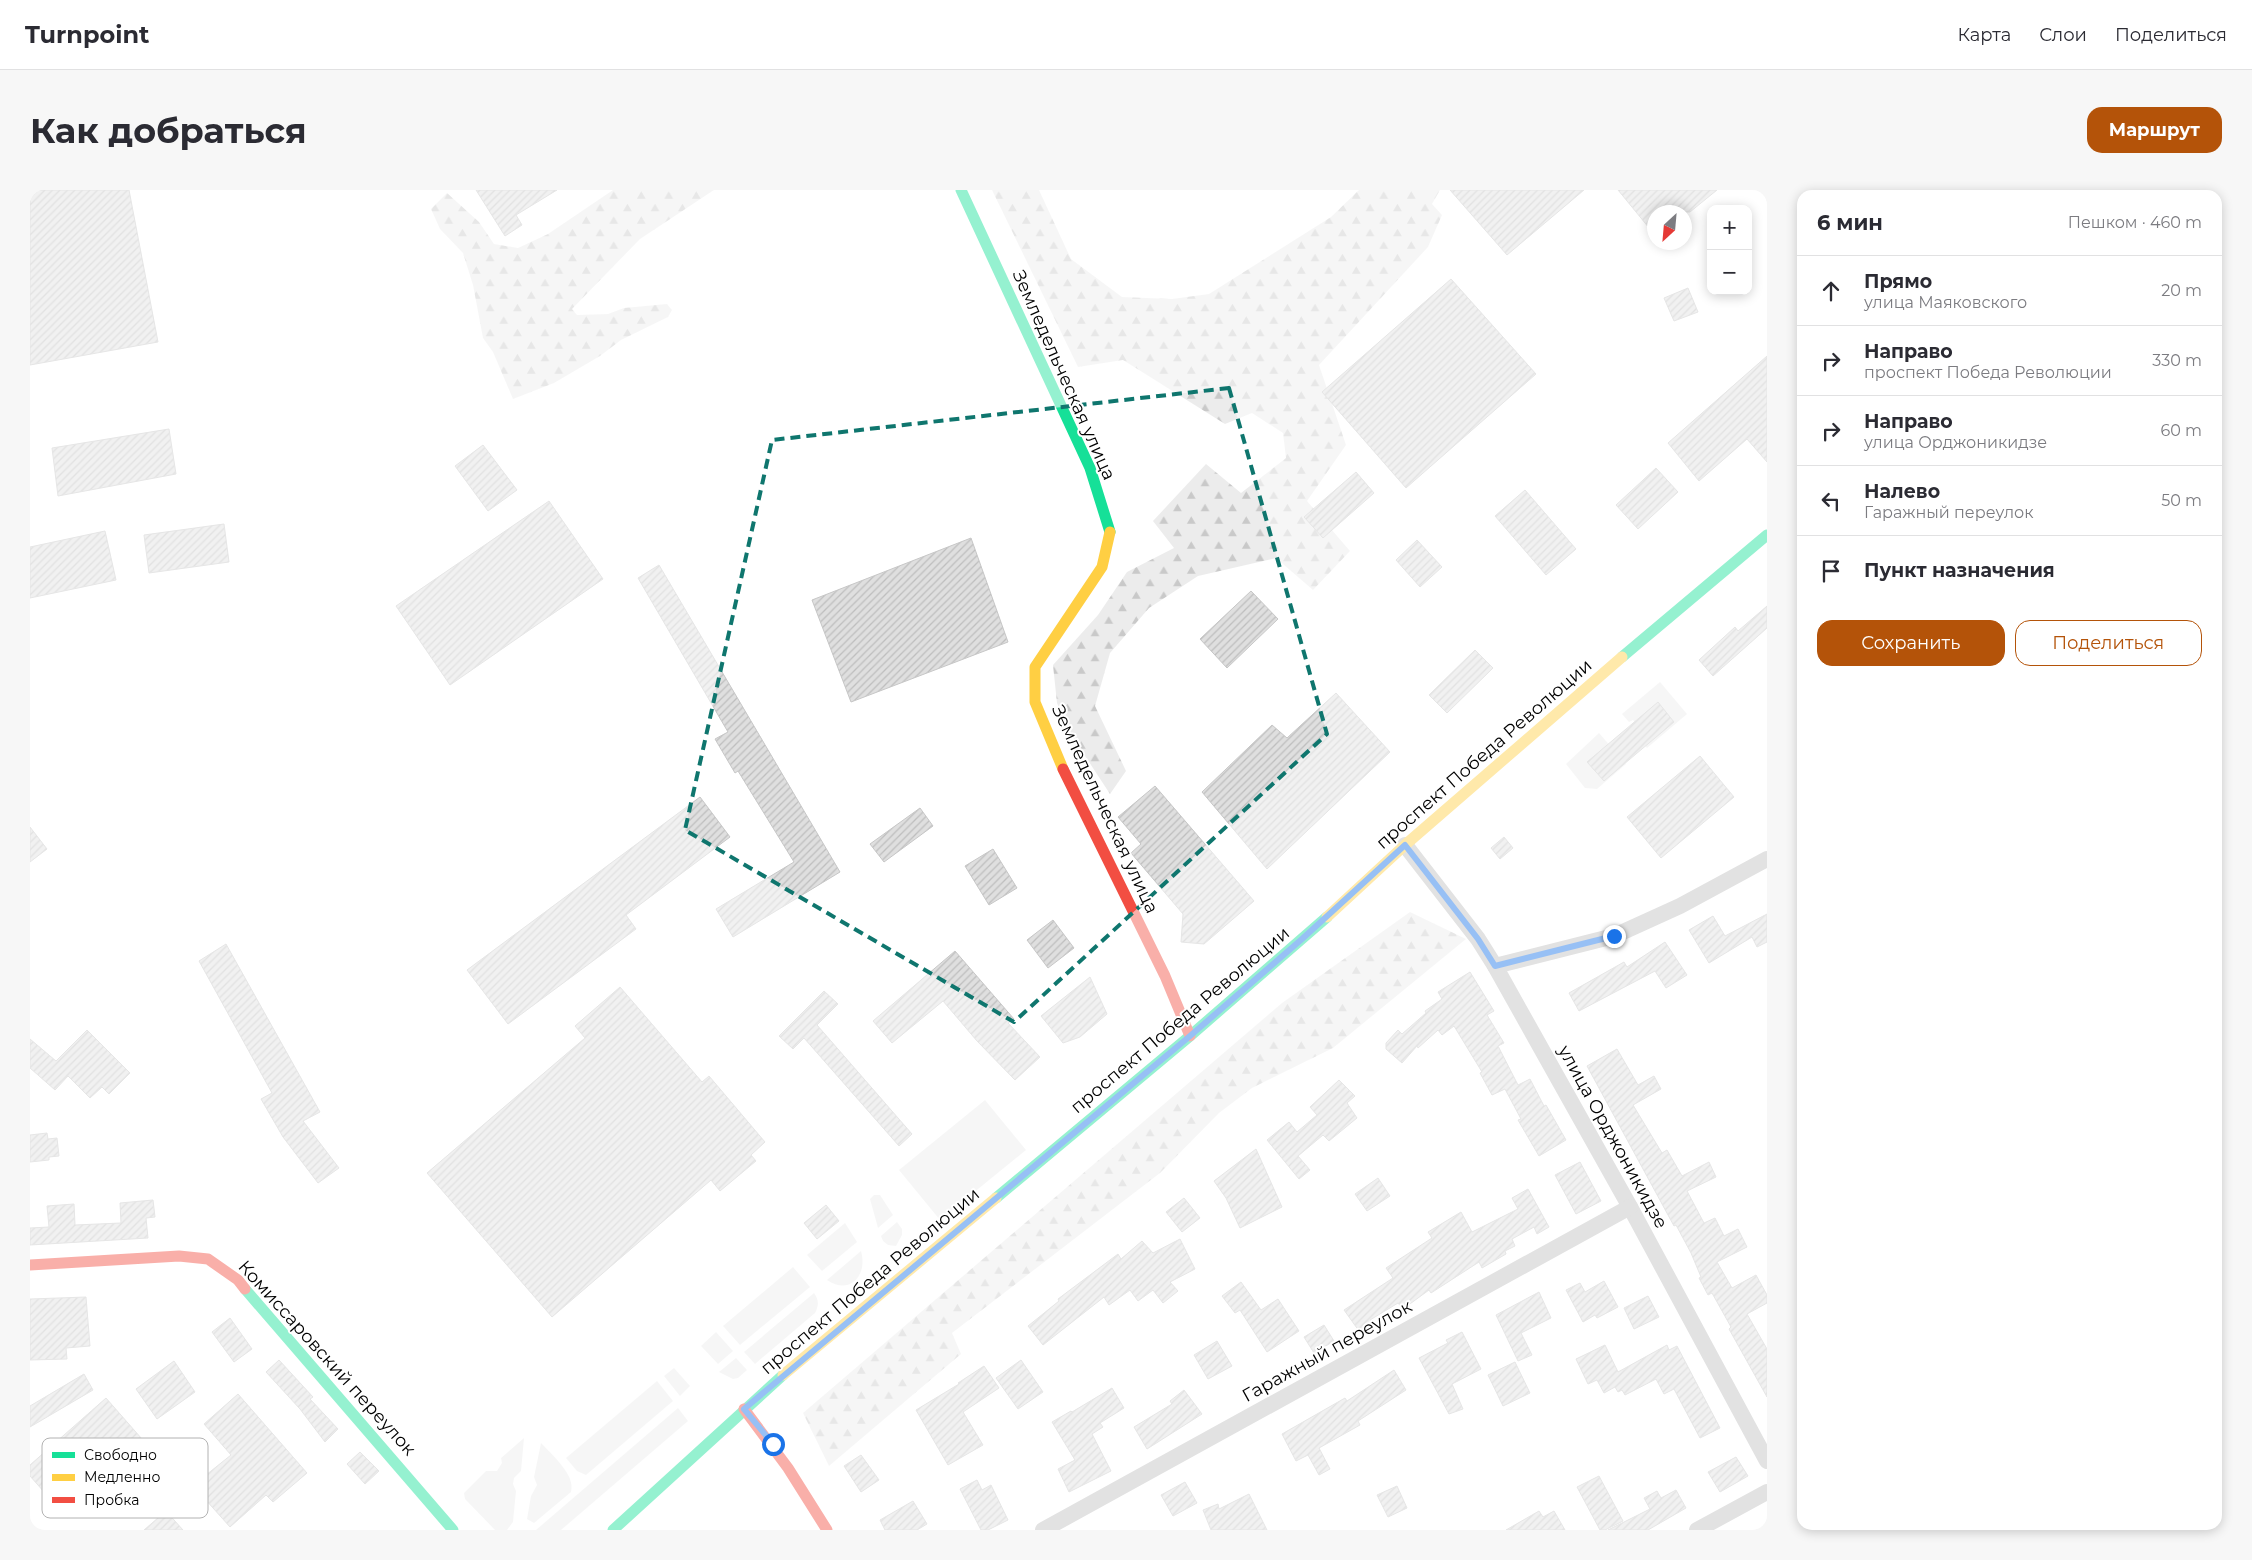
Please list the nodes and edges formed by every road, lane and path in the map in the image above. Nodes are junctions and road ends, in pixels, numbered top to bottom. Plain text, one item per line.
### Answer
1 (961, 190) edge
2 (1767, 535) edge
3 (1405, 845) junction
4 (1767, 859) edge
5 (1495, 966) junction
6 (1190, 1036) junction
7 (1630, 1207) junction
8 (30, 1265) edge
9 (744, 1409) junction
10 (1767, 1460) edge
11 (1767, 1492) edge
12 (453, 1530) edge
13 (613, 1530) edge
14 (827, 1530) edge
15 (1043, 1530) edge
16 (1697, 1530) edge

1 - 6 main road, Земледельческая улица
2 - 3 main road, проспект Победа Революции
3 - 5 street, улица Орджоникидзе
3 - 6 main road, проспект Победа Революции
4 - 5 street
5 - 7 street, улица Орджоникидзе
6 - 9 main road, проспект Победа Революции
7 - 10 street, улица Орджоникидзе
7 - 15 street, Гаражный переулок
8 - 12 main road, Комиссаровский переулок
9 - 13 main road, проспект Победа Революции
9 - 14 main road
11 - 16 street

